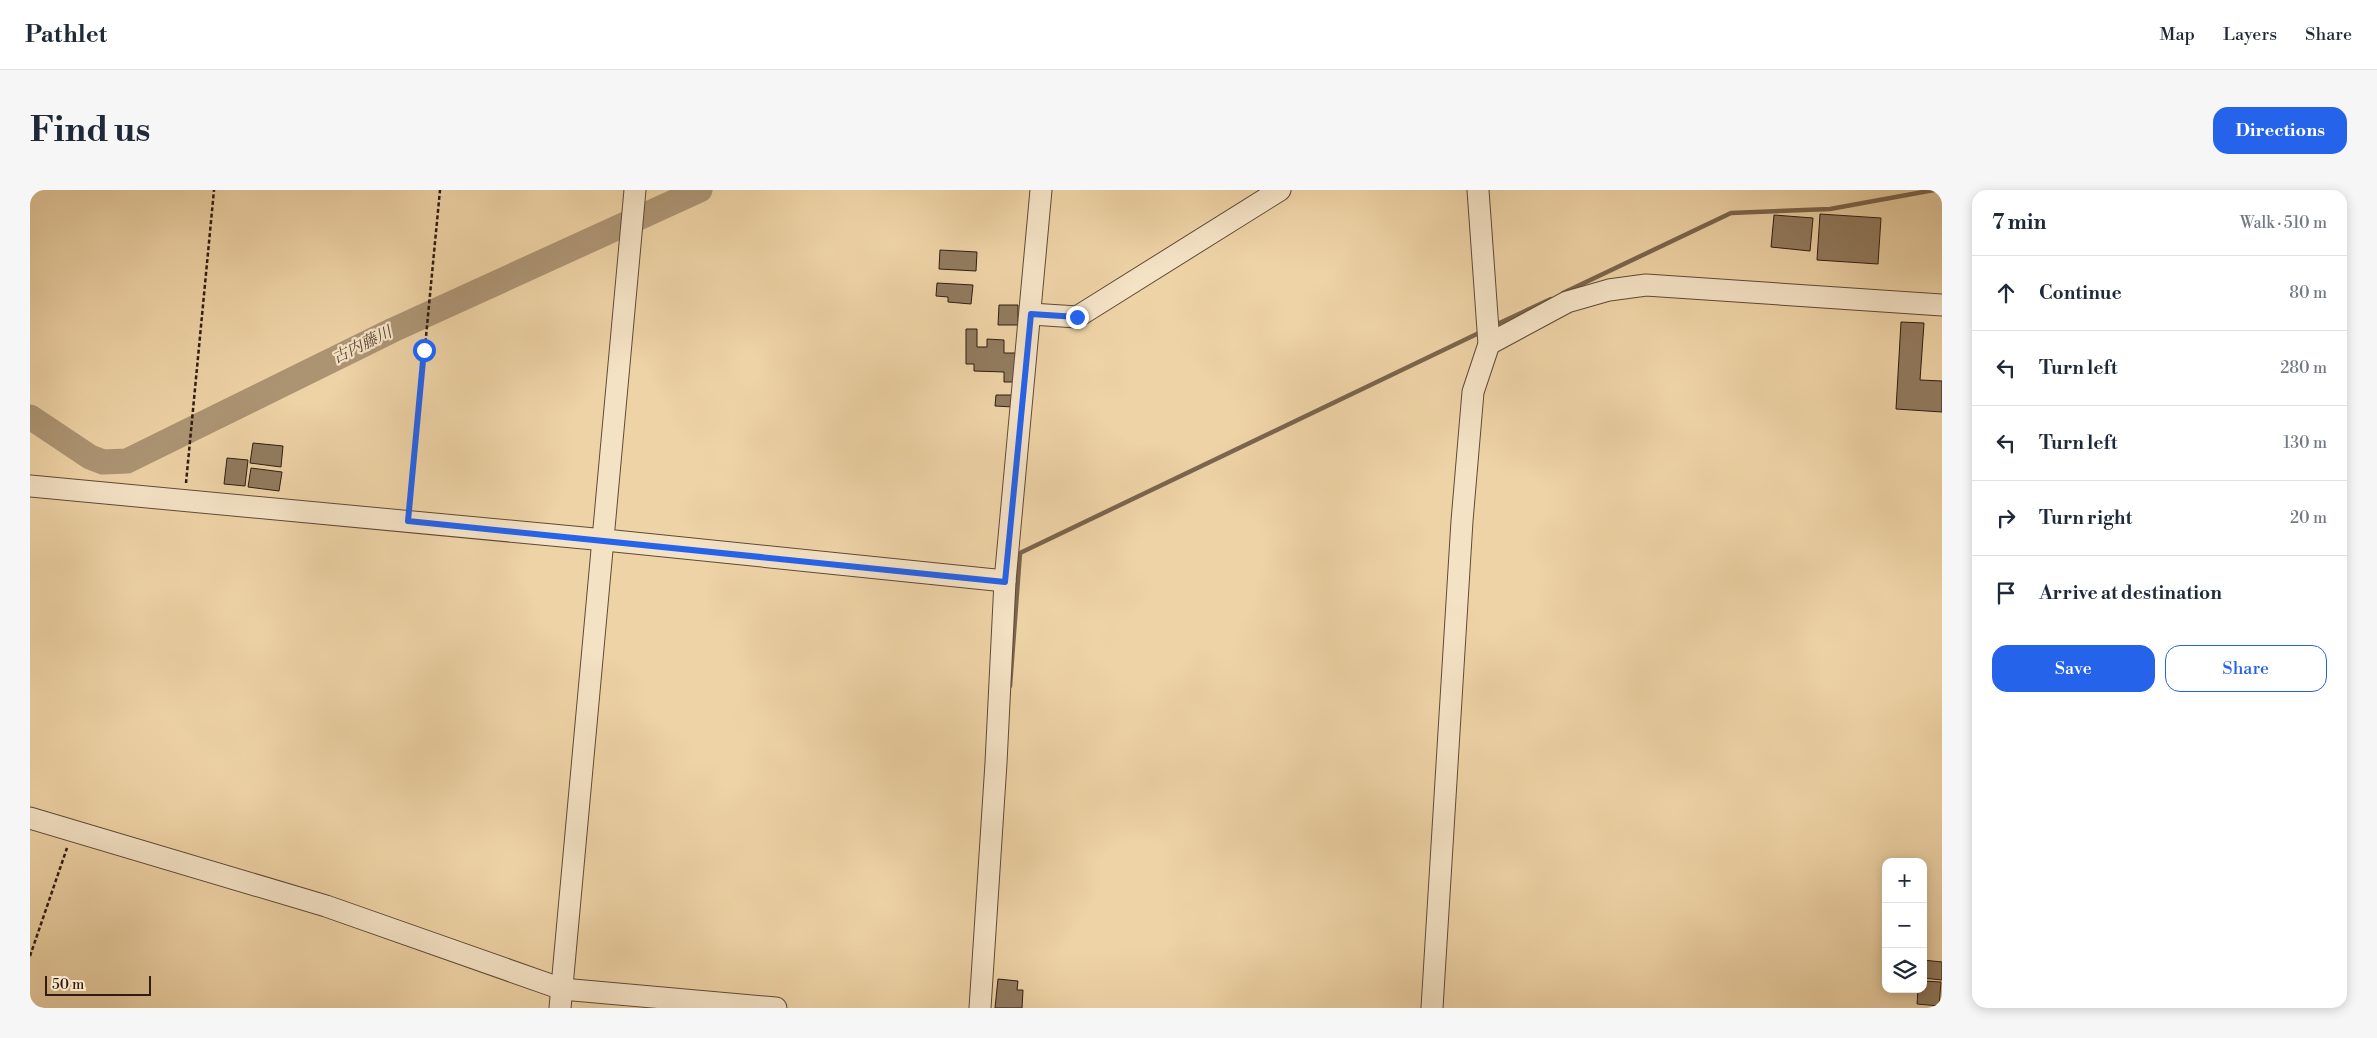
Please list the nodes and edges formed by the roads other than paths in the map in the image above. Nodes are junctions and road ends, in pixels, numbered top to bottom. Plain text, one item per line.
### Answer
1 (1040, 190) edge
2 (1280, 190) edge
3 (1478, 190) edge
4 (635, 197) edge
5 (1942, 305) edge
6 (1031, 314) junction
7 (1489, 344) junction
8 (30, 486) edge
9 (604, 540) junction
10 (1005, 582) junction
11 (30, 818) edge
12 (561, 998) edge
13 (776, 1008) edge
14 (980, 1008) edge
15 (1432, 1008) edge

1 - 6 street
2 - 6 street
3 - 7 street
4 - 9 street
5 - 7 street
6 - 10 street
7 - 15 street
8 - 9 street
9 - 10 street
9 - 12 street
10 - 14 street
11 - 12 street
12 - 13 street

